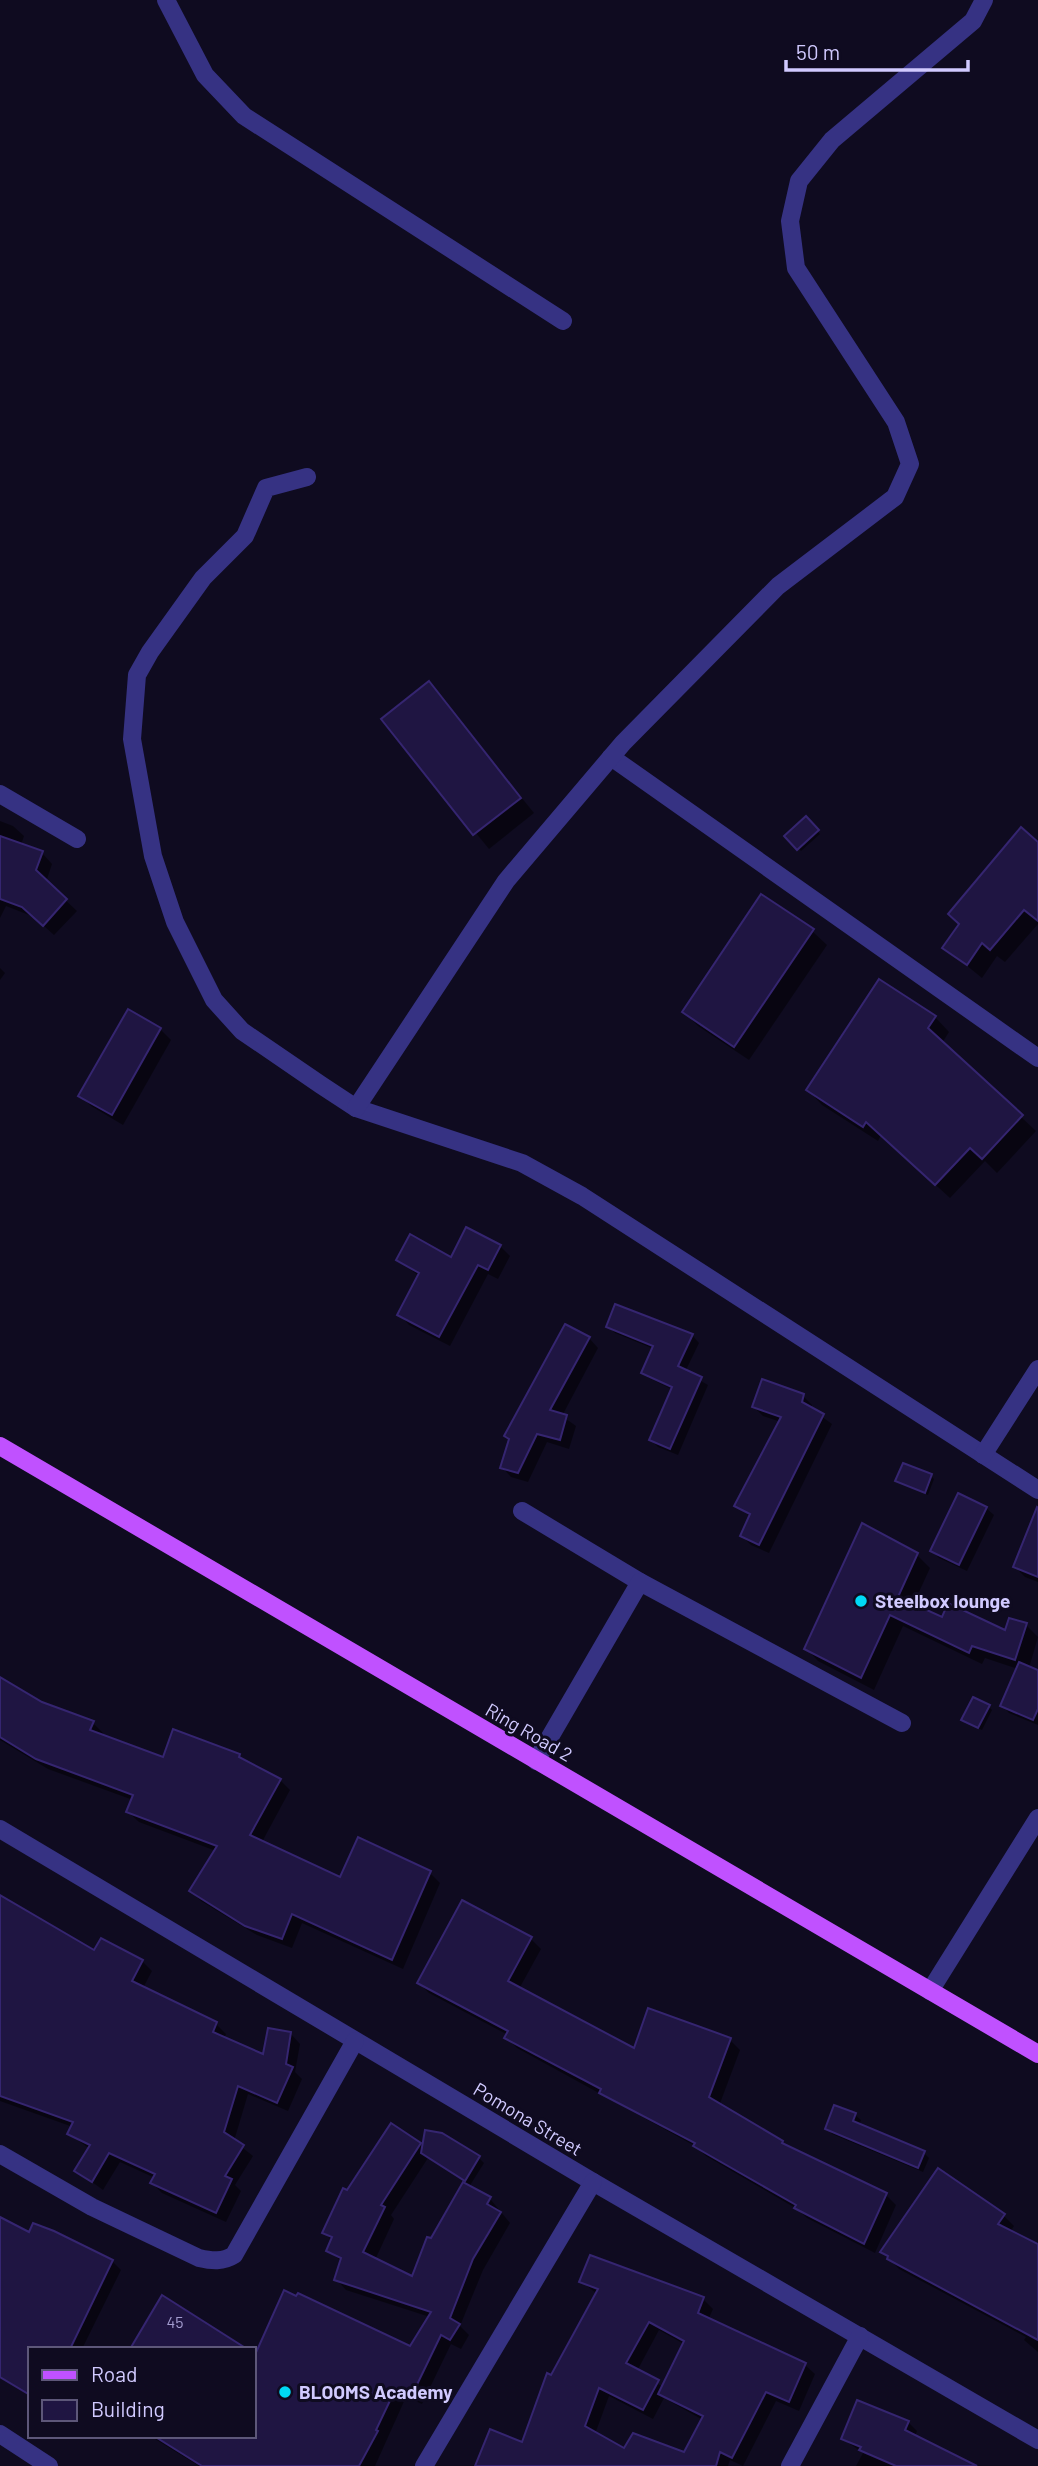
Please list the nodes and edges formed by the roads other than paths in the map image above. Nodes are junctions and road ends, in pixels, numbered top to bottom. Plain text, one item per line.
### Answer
1 (166, 0) edge
2 (984, 0) edge
3 (564, 321) dead end
4 (307, 477) dead end
5 (611, 757) junction
6 (0, 794) edge
7 (77, 839) dead end
8 (1038, 1058) edge
9 (356, 1108) junction
10 (1038, 1369) edge
11 (0, 1446) edge
12 (984, 1455) junction
13 (1038, 1490) edge
14 (522, 1511) dead end
15 (640, 1581) junction
16 (902, 1723) dead end
17 (536, 1761) junction
18 (1038, 1818) edge
19 (0, 1829) edge
20 (930, 1991) junction
21 (355, 2041) junction
22 (1038, 2053) edge
23 (0, 2154) edge
24 (593, 2182) junction
25 (860, 2336) junction
26 (0, 2434) edge
27 (1038, 2440) edge
28 (49, 2466) edge
29 (424, 2466) edge
30 (790, 2466) edge

1 - 3 street
2 - 5 street
4 - 9 street
5 - 8 street
5 - 9 street
6 - 7 street
9 - 12 street
10 - 12 street
11 - 17 main road, Ring Road 2
12 - 13 street
14 - 15 street
15 - 16 street
15 - 17 street
17 - 20 main road, Ring Road 2
18 - 20 street
19 - 21 street, Pomona Street
20 - 22 main road, Ring Road 2
21 - 23 street
21 - 24 street, Pomona Street
24 - 25 street, Pomona Street
24 - 29 street
25 - 27 street, Pomona Street
25 - 30 street
26 - 28 street

